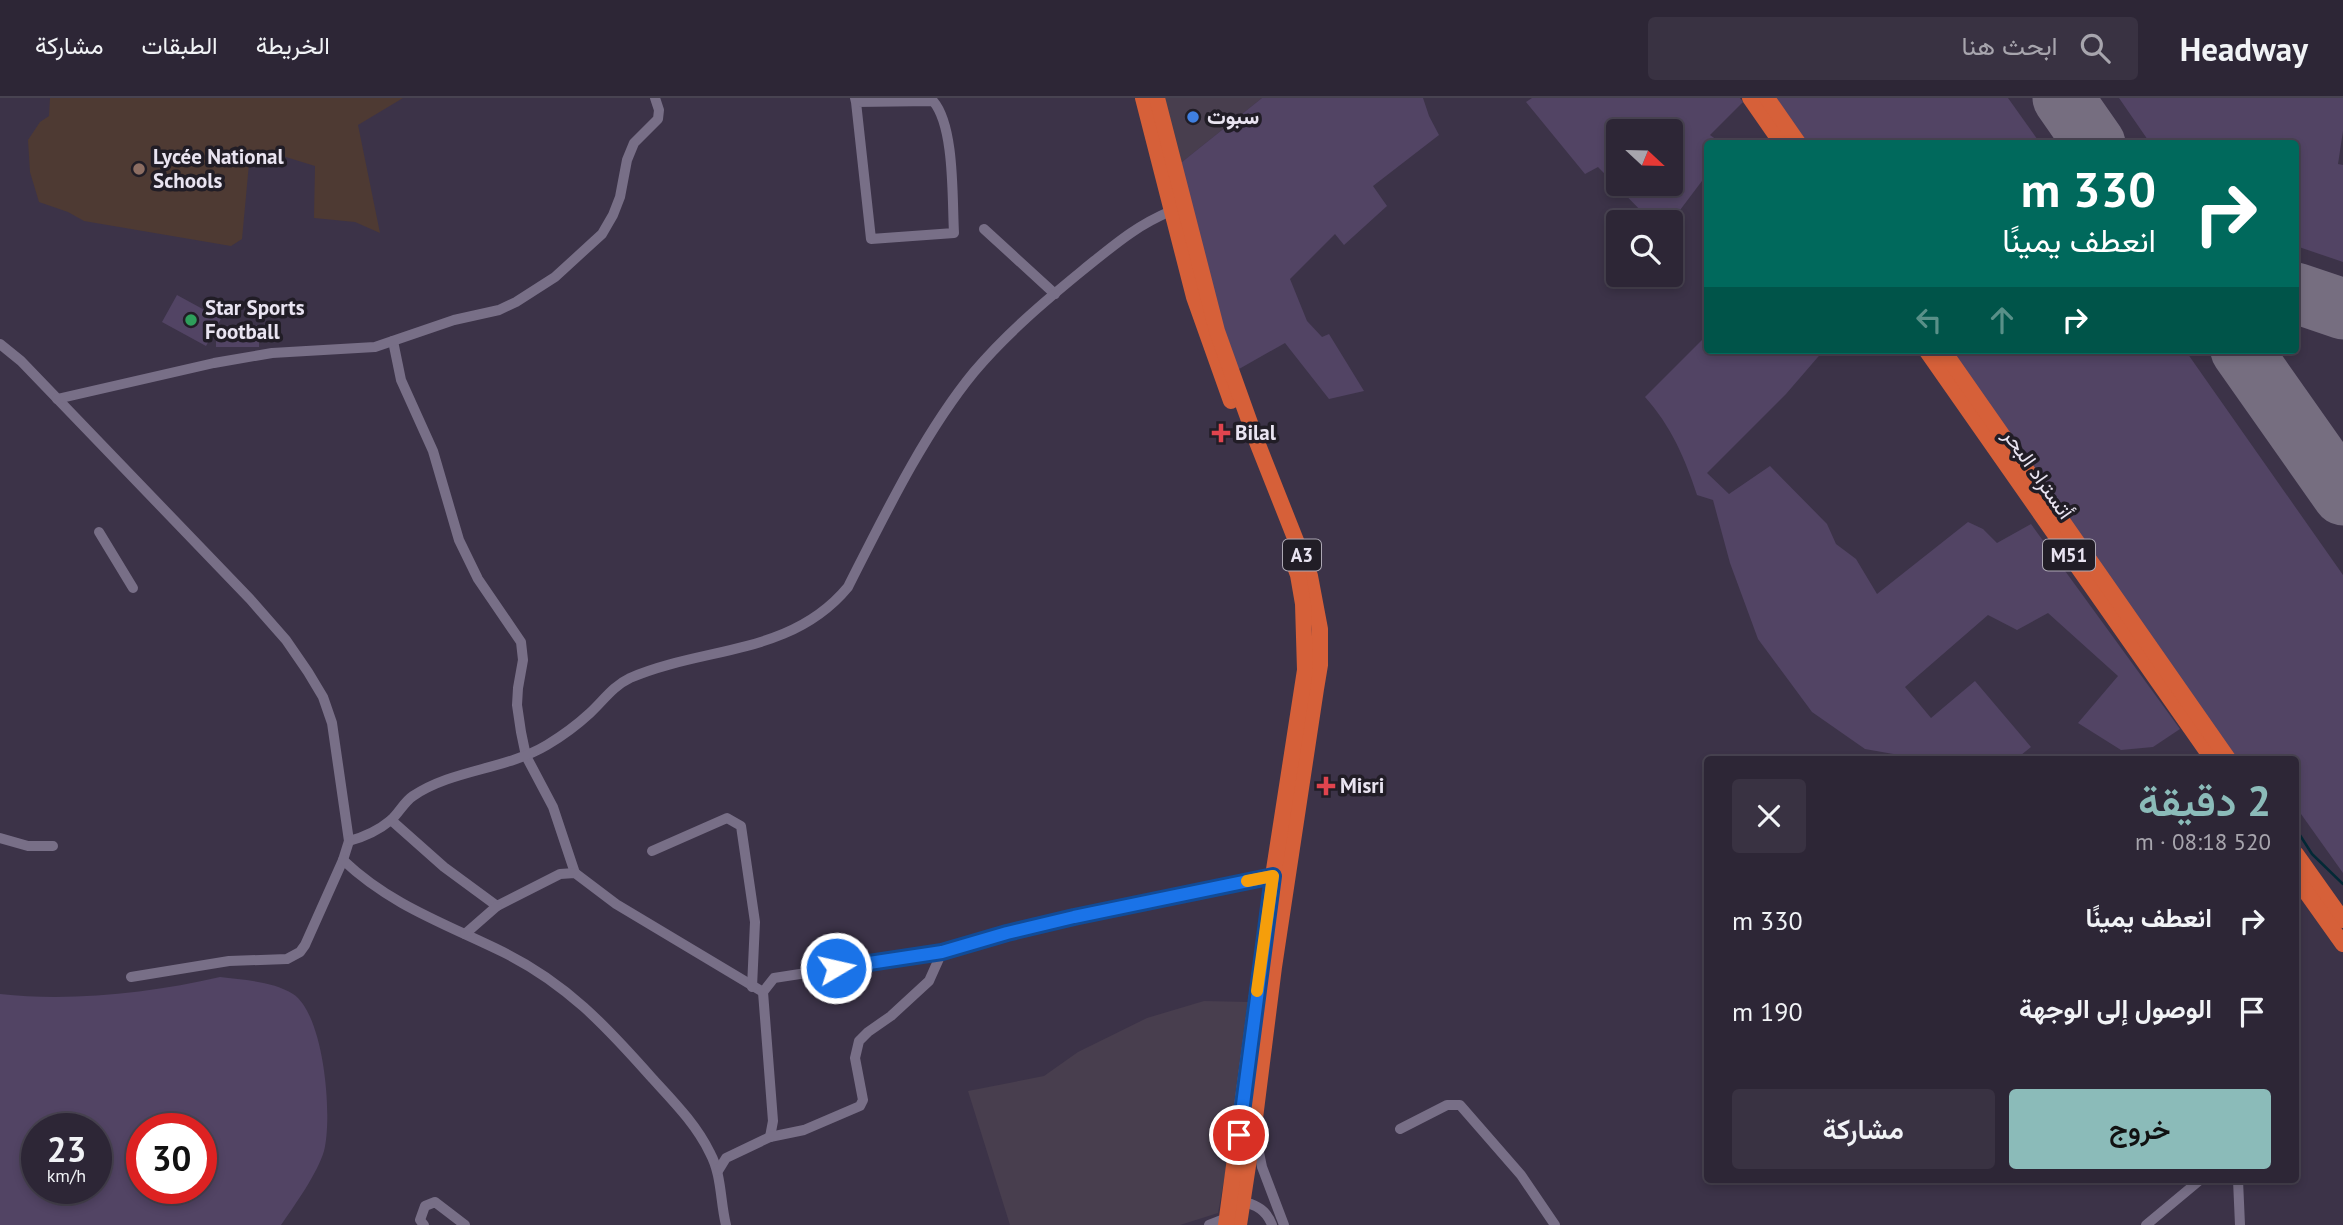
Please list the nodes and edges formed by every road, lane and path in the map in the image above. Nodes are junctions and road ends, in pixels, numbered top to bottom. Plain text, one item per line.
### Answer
1 (655, 98) edge
2 (1143, 98) edge
3 (1157, 98) edge
4 (1750, 98) edge
5 (1767, 98) edge
6 (855, 100) edge
7 (1779, 140) edge
8 (1796, 140) edge
9 (1171, 211) junction
10 (984, 229) dead end
11 (1055, 294) junction
12 (393, 341) junction
13 (0, 344) edge
14 (1929, 354) edge
15 (1946, 354) edge
16 (57, 399) junction
17 (99, 532) dead end
18 (132, 588) dead end
19 (526, 755) junction
20 (2210, 756) edge
21 (2226, 756) edge
22 (391, 820) junction
23 (0, 838) edge
24 (349, 841) junction
25 (53, 846) dead end
26 (652, 851) dead end
27 (2299, 858) edge
28 (344, 860) junction
29 (575, 873) junction
30 (1273, 876) junction
31 (2299, 882) edge
32 (497, 906) junction
33 (2343, 920) edge
34 (465, 934) junction
35 (2343, 944) edge
36 (942, 952) junction
37 (131, 977) dead end
38 (758, 989) junction
39 (1254, 1126) junction
40 (1400, 1129) dead end
41 (770, 1137) junction
42 (711, 1153) junction
43 (730, 1156) junction
44 (718, 1171) junction
45 (2196, 1183) edge
46 (2238, 1183) edge
47 (1249, 1203) junction
48 (1231, 1223) edge
49 (424, 1225) edge
50 (466, 1225) edge
51 (726, 1225) edge
52 (1209, 1225) edge
53 (1265, 1225) edge
54 (1272, 1225) edge
55 (1284, 1225) edge
56 (1555, 1225) edge
57 (2146, 1225) edge
58 (2240, 1225) edge

1 - 12 street
2 - 9 highway, A3
3 - 39 highway, A3
4 - 7 highway
5 - 8 highway
6 - 6 street
9 - 11 street
9 - 30 highway, A3
10 - 11 street
11 - 19 street
12 - 16 street
12 - 19 street
13 - 16 street
14 - 20 highway, أتستراد البحر / M51
15 - 21 highway, أتستراد البحر / M51
16 - 24 street
17 - 18 street
19 - 22 street
19 - 29 street
22 - 24 street
22 - 32 street
23 - 25 street
24 - 28 street
26 - 38 street
27 - 33 highway
28 - 34 street
28 - 37 street
29 - 32 street
29 - 38 street
30 - 36 street
30 - 48 highway, A3
31 - 35 highway
32 - 34 street
34 - 42 street
36 - 38 street
36 - 41 street
38 - 41 street
39 - 47 highway, A3
39 - 55 street
40 - 56 street
41 - 43 street
42 - 43 street
42 - 44 street
43 - 44 street
44 - 51 street
45 - 57 street
46 - 58 street
47 - 48 highway, A3
47 - 53 street
47 - 54 street
48 - 52 street
49 - 50 street

